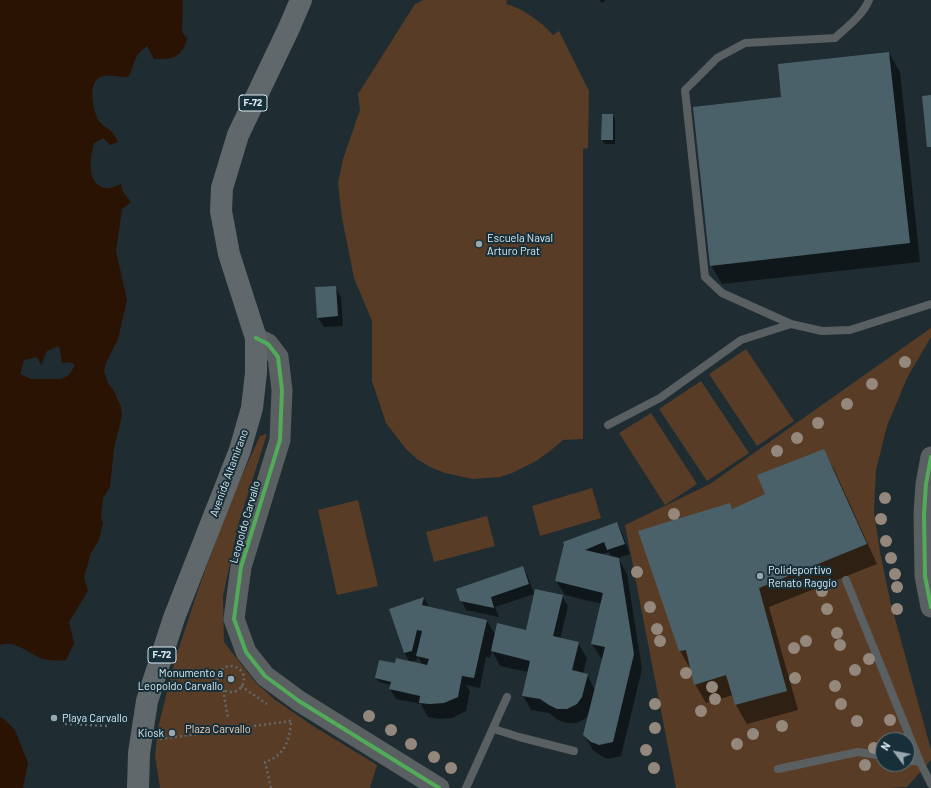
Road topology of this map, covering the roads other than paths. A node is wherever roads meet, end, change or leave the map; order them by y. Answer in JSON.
{"nodes":[{"id":1,"x":301,"y":0,"type":"edge"},
{"id":2,"x":869,"y":0,"type":"edge"},
{"id":3,"x":931,"y":304,"type":"edge"},
{"id":4,"x":791,"y":324,"type":"junction"},
{"id":5,"x":256,"y":338,"type":"junction"},
{"id":6,"x":608,"y":425,"type":"dead end"},
{"id":7,"x":931,"y":457,"type":"edge"},
{"id":8,"x":846,"y":580,"type":"dead end"},
{"id":9,"x":931,"y":607,"type":"edge"},
{"id":10,"x":507,"y":697,"type":"dead end"},
{"id":11,"x":494,"y":729,"type":"junction"},
{"id":12,"x":574,"y":751,"type":"dead end"},
{"id":13,"x":875,"y":755,"type":"edge"},
{"id":14,"x":915,"y":761,"type":"edge"},
{"id":15,"x":920,"y":762,"type":"junction"},
{"id":16,"x":778,"y":769,"type":"dead end"},
{"id":17,"x":931,"y":784,"type":"edge"},
{"id":18,"x":138,"y":788,"type":"edge"},
{"id":19,"x":440,"y":788,"type":"edge"},
{"id":20,"x":466,"y":788,"type":"edge"}],
"edges":[{"from":1,"to":5,"type":"main road","name":"Avenida Altamirano","number":"F-72"},
{"from":2,"to":4,"type":"lane"},
{"from":3,"to":4,"type":"lane"},
{"from":4,"to":6,"type":"lane"},
{"from":5,"to":18,"type":"main road","name":"Avenida Altamirano","number":"F-72"},
{"from":5,"to":19,"type":"street","name":"Leopoldo Carvallo"},
{"from":7,"to":9,"type":"street"},
{"from":8,"to":15,"type":"lane"},
{"from":10,"to":11,"type":"lane"},
{"from":11,"to":12,"type":"lane"},
{"from":11,"to":20,"type":"lane"},
{"from":13,"to":16,"type":"lane"},
{"from":14,"to":15,"type":"lane"},
{"from":15,"to":17,"type":"lane"}]}
